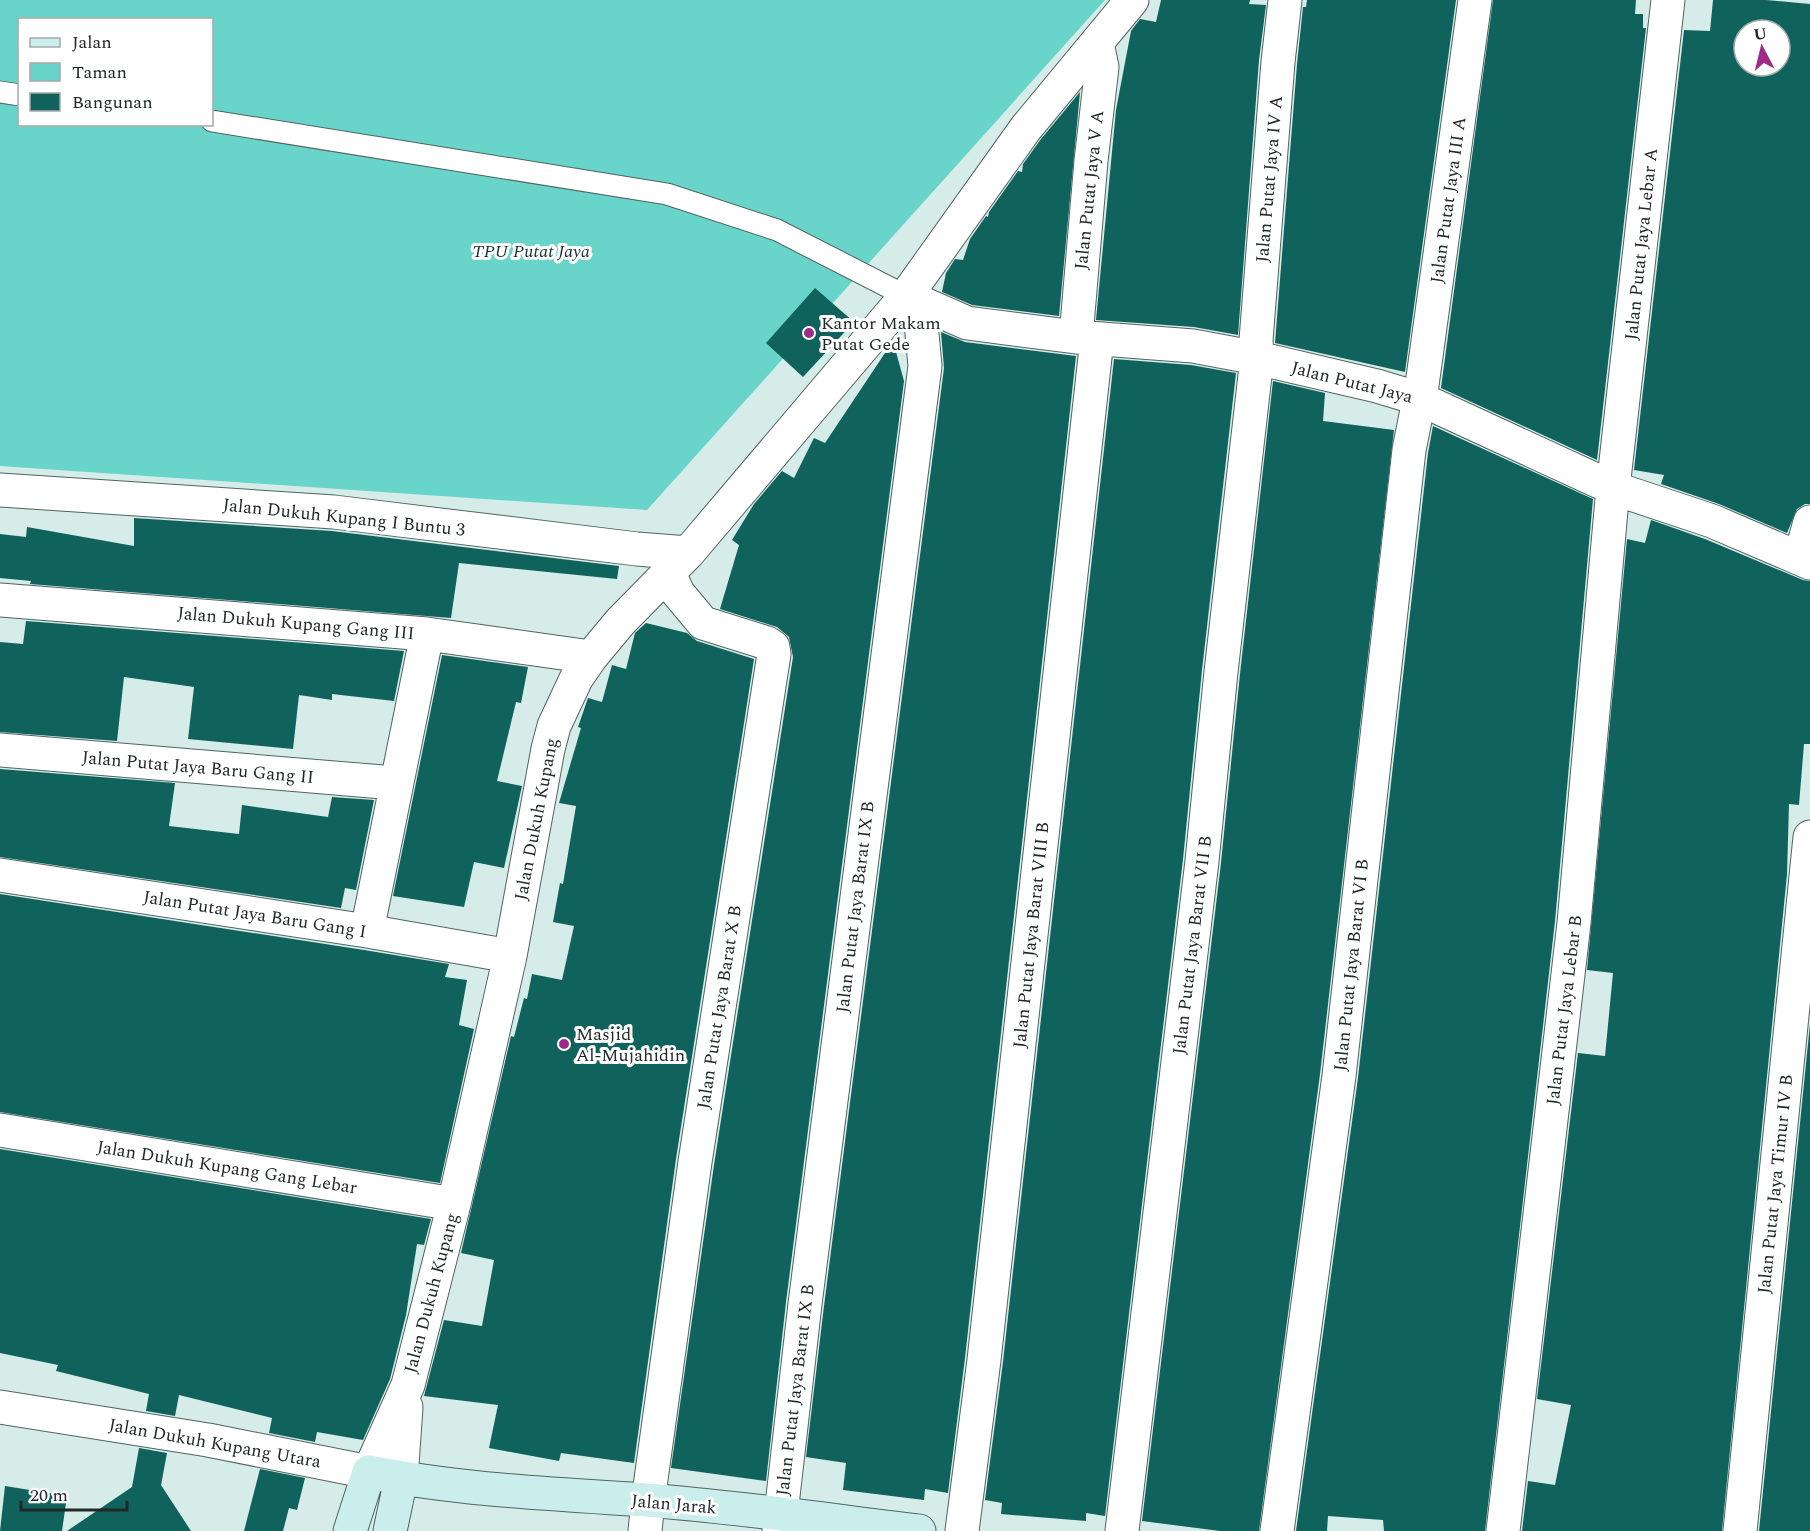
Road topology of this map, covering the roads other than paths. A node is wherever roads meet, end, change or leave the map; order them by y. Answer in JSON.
{"nodes":[{"id":1,"x":1132,"y":0,"type":"edge"},
{"id":2,"x":1285,"y":0,"type":"edge"},
{"id":3,"x":1475,"y":0,"type":"edge"},
{"id":4,"x":1668,"y":0,"type":"edge"},
{"id":5,"x":1096,"y":43,"type":"junction"},
{"id":6,"x":0,"y":92,"type":"edge"},
{"id":7,"x":18,"y":95,"type":"edge"},
{"id":8,"x":213,"y":121,"type":"edge"},
{"id":9,"x":912,"y":298,"type":"junction"},
{"id":10,"x":1087,"y":338,"type":"junction"},
{"id":11,"x":1257,"y":358,"type":"junction"},
{"id":12,"x":1420,"y":399,"type":"junction"},
{"id":13,"x":1613,"y":488,"type":"junction"},
{"id":14,"x":0,"y":490,"type":"edge"},
{"id":15,"x":1810,"y":522,"type":"edge"},
{"id":16,"x":1805,"y":560,"type":"edge"},
{"id":17,"x":678,"y":563,"type":"junction"},
{"id":18,"x":0,"y":600,"type":"edge"},
{"id":19,"x":427,"y":634,"type":"junction"},
{"id":20,"x":591,"y":657,"type":"junction"},
{"id":21,"x":0,"y":750,"type":"edge"},
{"id":22,"x":395,"y":783,"type":"junction"},
{"id":23,"x":1810,"y":837,"type":"edge"},
{"id":24,"x":0,"y":875,"type":"edge"},
{"id":25,"x":367,"y":931,"type":"junction"},
{"id":26,"x":510,"y":956,"type":"junction"},
{"id":27,"x":0,"y":1130,"type":"edge"},
{"id":28,"x":454,"y":1204,"type":"junction"},
{"id":29,"x":408,"y":1385,"type":"junction"},
{"id":30,"x":0,"y":1407,"type":"edge"},
{"id":31,"x":369,"y":1472,"type":"junction"},
{"id":32,"x":415,"y":1480,"type":"junction"},
{"id":33,"x":646,"y":1516,"type":"edge"},
{"id":34,"x":780,"y":1522,"type":"edge"},
{"id":35,"x":350,"y":1531,"type":"edge"},
{"id":36,"x":390,"y":1531,"type":"edge"},
{"id":37,"x":919,"y":1531,"type":"edge"},
{"id":38,"x":962,"y":1531,"type":"edge"},
{"id":39,"x":1122,"y":1531,"type":"edge"},
{"id":40,"x":1277,"y":1531,"type":"edge"},
{"id":41,"x":1503,"y":1531,"type":"edge"},
{"id":42,"x":1740,"y":1531,"type":"edge"}],
"edges":[{"from":1,"to":5,"type":"street","name":"Jalan Dukuh Kupang"},
{"from":2,"to":11,"type":"street","name":"Jalan Putat Jaya IV A"},
{"from":3,"to":12,"type":"street","name":"Jalan Putat Jaya III A"},
{"from":4,"to":13,"type":"street","name":"Jalan Putat Jaya Lebar A"},
{"from":5,"to":9,"type":"street","name":"Jalan Dukuh Kupang"},
{"from":5,"to":10,"type":"street","name":"Jalan Putat Jaya V A"},
{"from":6,"to":7,"type":"lane"},
{"from":8,"to":9,"type":"lane"},
{"from":9,"to":10,"type":"street","name":"Jalan Putat Jaya"},
{"from":9,"to":17,"type":"street","name":"Jalan Dukuh Kupang"},
{"from":9,"to":34,"type":"street","name":"Jalan Putat Jaya Barat IX B"},
{"from":10,"to":11,"type":"street","name":"Jalan Putat Jaya"},
{"from":10,"to":38,"type":"street","name":"Jalan Putat Jaya Barat VIII B"},
{"from":11,"to":12,"type":"street","name":"Jalan Putat Jaya"},
{"from":11,"to":39,"type":"street","name":"Jalan Putat Jaya Barat VII B"},
{"from":12,"to":13,"type":"street","name":"Jalan Putat Jaya"},
{"from":12,"to":40,"type":"street","name":"Jalan Putat Jaya Barat VI B"},
{"from":13,"to":16,"type":"street","name":"Jalan Putat Jaya"},
{"from":13,"to":41,"type":"street","name":"Jalan Putat Jaya Lebar B"},
{"from":14,"to":17,"type":"street","name":"Jalan Dukuh Kupang I Buntu 3"},
{"from":15,"to":16,"type":"street"},
{"from":17,"to":20,"type":"street","name":"Jalan Dukuh Kupang"},
{"from":17,"to":33,"type":"street","name":"Jalan Putat Jaya Barat X B"},
{"from":18,"to":19,"type":"street","name":"Jalan Dukuh Kupang Gang III"},
{"from":19,"to":20,"type":"street","name":"Jalan Dukuh Kupang Gang III"},
{"from":19,"to":22,"type":"street"},
{"from":20,"to":26,"type":"street","name":"Jalan Dukuh Kupang"},
{"from":21,"to":22,"type":"street","name":"Jalan Putat Jaya Baru Gang II"},
{"from":22,"to":25,"type":"street"},
{"from":23,"to":42,"type":"street","name":"Jalan Putat Jaya Timur IV B"},
{"from":24,"to":25,"type":"street","name":"Jalan Putat Jaya Baru Gang I"},
{"from":25,"to":26,"type":"street","name":"Jalan Putat Jaya Baru Gang I"},
{"from":26,"to":28,"type":"street","name":"Jalan Dukuh Kupang"},
{"from":27,"to":28,"type":"street","name":"Jalan Dukuh Kupang Gang Lebar"},
{"from":28,"to":29,"type":"street","name":"Jalan Dukuh Kupang"},
{"from":29,"to":31,"type":"street","name":"Jalan Dukuh Kupang"},
{"from":29,"to":32,"type":"street","name":"Jalan Dukuh Kupang"},
{"from":30,"to":31,"type":"street","name":"Jalan Dukuh Kupang Utara"},
{"from":31,"to":32,"type":"street","name":"Jalan Dukuh Kupang Utara"},
{"from":31,"to":35,"type":"street"},
{"from":32,"to":33,"type":"street","name":"Jalan Jarak"},
{"from":32,"to":36,"type":"street"},
{"from":33,"to":34,"type":"street","name":"Jalan Jarak"},
{"from":34,"to":37,"type":"street","name":"Jalan Jarak"}]}
